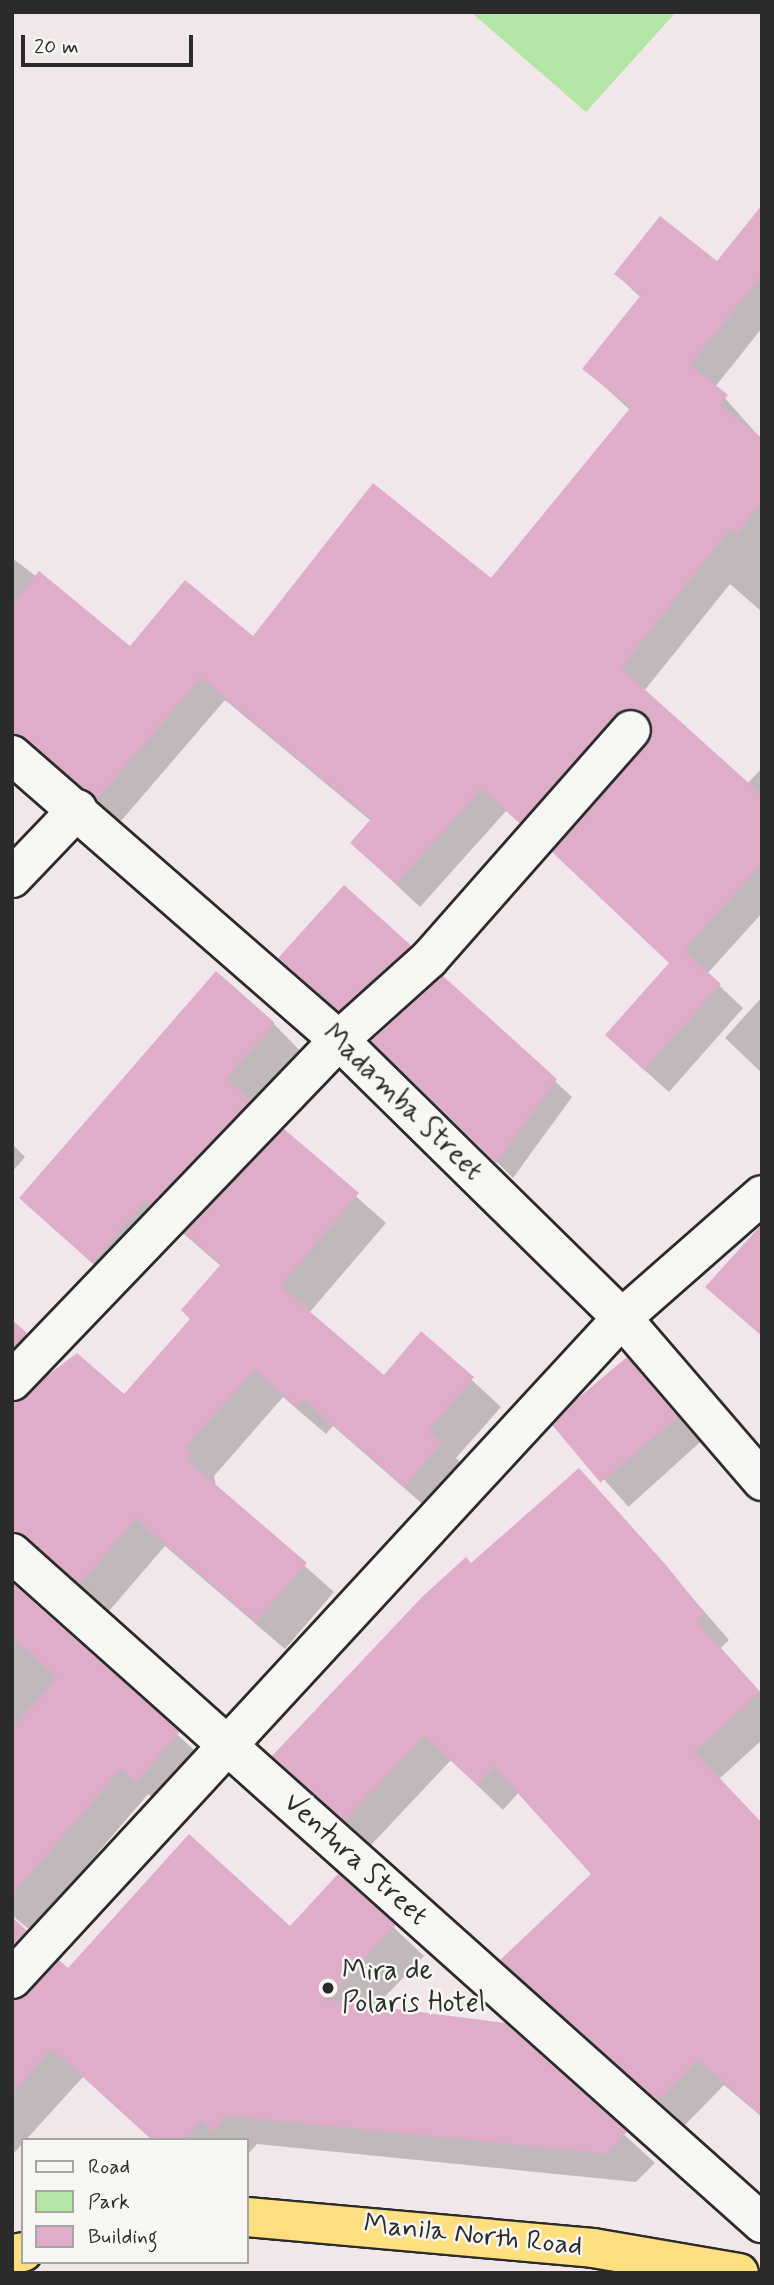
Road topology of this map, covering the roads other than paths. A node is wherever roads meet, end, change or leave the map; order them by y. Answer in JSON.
{"nodes":[{"id":1,"x":631,"y":730,"type":"dead end"},
{"id":2,"x":12,"y":755,"type":"edge"},
{"id":3,"x":78,"y":809,"type":"junction"},
{"id":4,"x":12,"y":878,"type":"edge"},
{"id":5,"x":339,"y":1040,"type":"junction"},
{"id":6,"x":762,"y":1195,"type":"edge"},
{"id":7,"x":622,"y":1318,"type":"junction"},
{"id":8,"x":12,"y":1381,"type":"edge"},
{"id":9,"x":762,"y":1481,"type":"edge"},
{"id":10,"x":12,"y":1553,"type":"edge"},
{"id":11,"x":226,"y":1745,"type":"junction"},
{"id":12,"x":12,"y":1979,"type":"edge"},
{"id":13,"x":248,"y":2217,"type":"edge"},
{"id":14,"x":762,"y":2223,"type":"edge"},
{"id":15,"x":739,"y":2273,"type":"edge"}],
"edges":[{"from":1,"to":5,"type":"street"},
{"from":2,"to":3,"type":"street","name":"Madamba Street"},
{"from":3,"to":4,"type":"street"},
{"from":3,"to":5,"type":"street","name":"Madamba Street"},
{"from":5,"to":7,"type":"street","name":"Madamba Street"},
{"from":5,"to":8,"type":"street"},
{"from":6,"to":7,"type":"street"},
{"from":7,"to":9,"type":"street","name":"Madamba Street"},
{"from":7,"to":11,"type":"street"},
{"from":10,"to":11,"type":"street","name":"Ventura Street"},
{"from":11,"to":12,"type":"street"},
{"from":11,"to":14,"type":"street","name":"Ventura Street"},
{"from":13,"to":15,"type":"highway","name":"Manila North Road"}]}
